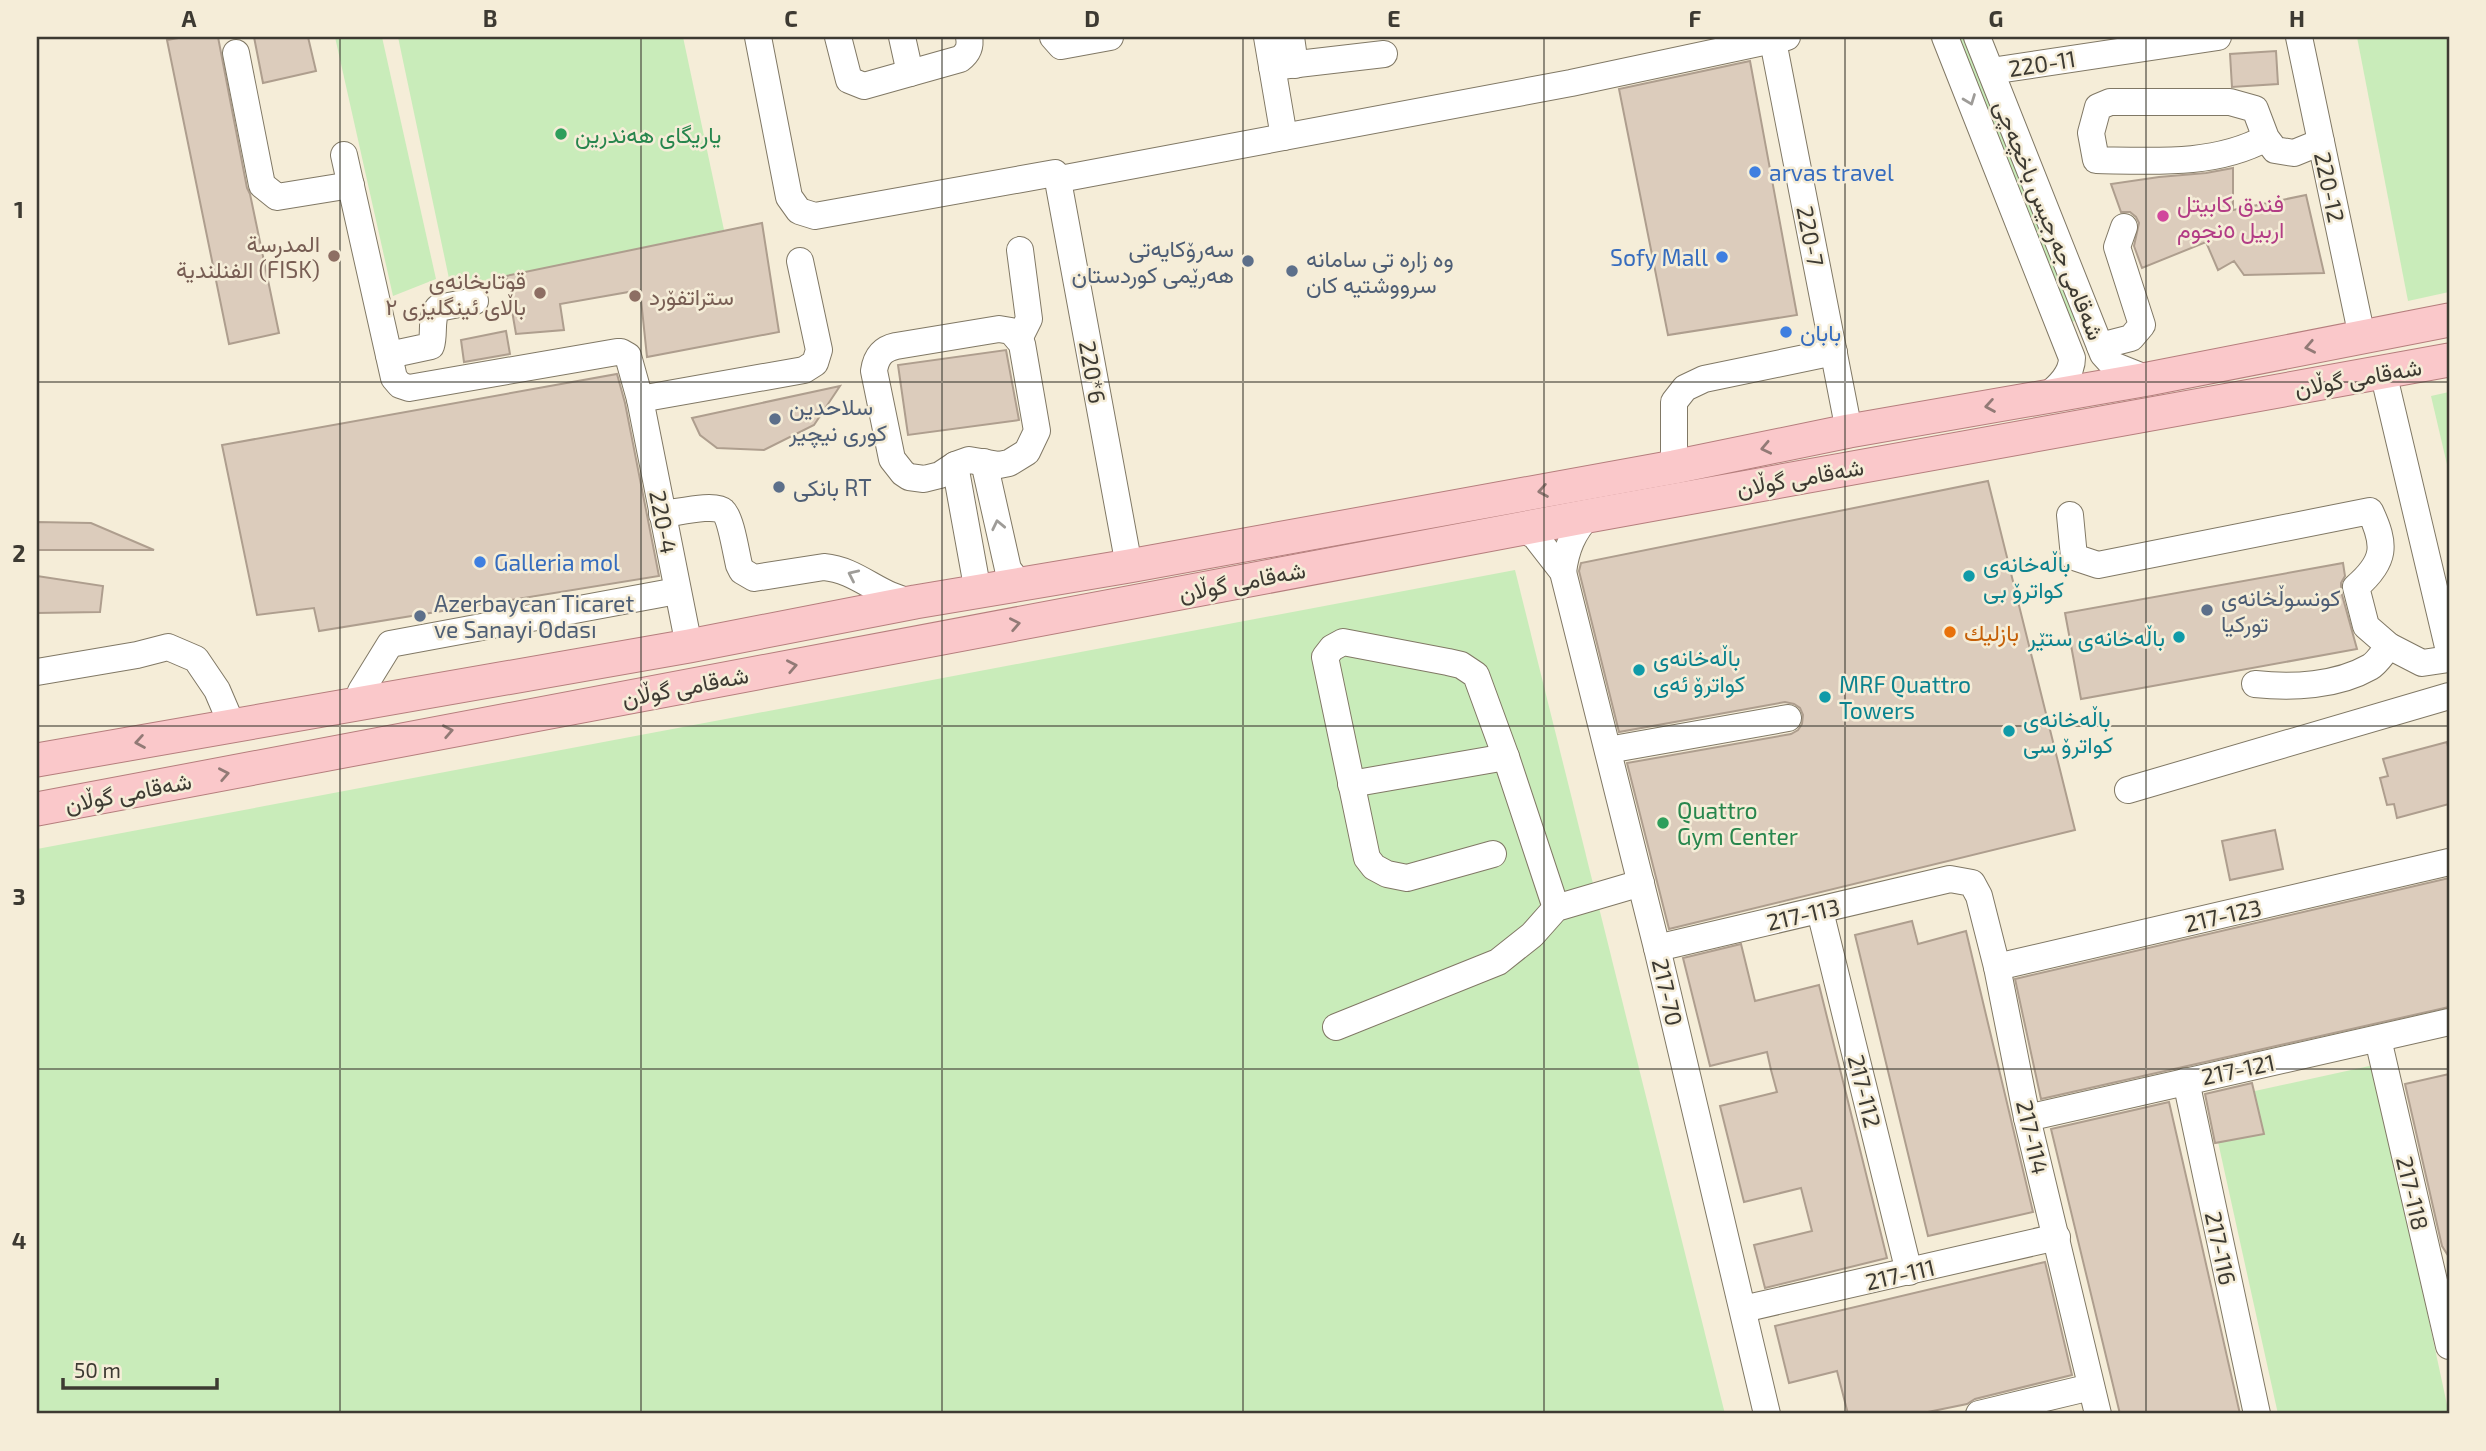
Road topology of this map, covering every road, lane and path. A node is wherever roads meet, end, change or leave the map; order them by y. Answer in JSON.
{"nodes":[{"id":1,"x":742,"y":37,"type":"edge"},
{"id":2,"x":758,"y":37,"type":"edge"},
{"id":3,"x":838,"y":37,"type":"edge"},
{"id":4,"x":902,"y":37,"type":"edge"},
{"id":5,"x":969,"y":37,"type":"edge"},
{"id":6,"x":1054,"y":37,"type":"edge"},
{"id":7,"x":1110,"y":37,"type":"edge"},
{"id":8,"x":1267,"y":37,"type":"edge"},
{"id":9,"x":1291,"y":37,"type":"edge"},
{"id":10,"x":1945,"y":37,"type":"edge"},
{"id":11,"x":1977,"y":37,"type":"edge"},
{"id":12,"x":2218,"y":37,"type":"edge"},
{"id":13,"x":2299,"y":37,"type":"edge"},
{"id":14,"x":1780,"y":39,"type":"edge"},
{"id":15,"x":1697,"y":46,"type":"edge"},
{"id":16,"x":236,"y":53,"type":"dead end"},
{"id":17,"x":1384,"y":54,"type":"dead end"},
{"id":18,"x":1284,"y":66,"type":"junction"},
{"id":19,"x":1991,"y":71,"type":"junction"},
{"id":20,"x":910,"y":73,"type":"junction"},
{"id":21,"x":1284,"y":137,"type":"junction"},
{"id":22,"x":2266,"y":138,"type":"junction"},
{"id":23,"x":2321,"y":142,"type":"junction"},
{"id":24,"x":344,"y":155,"type":"dead end"},
{"id":25,"x":1058,"y":179,"type":"junction"},
{"id":26,"x":351,"y":185,"type":"junction"},
{"id":27,"x":2124,"y":228,"type":"dead end"},
{"id":28,"x":1020,"y":250,"type":"dead end"},
{"id":29,"x":800,"y":261,"type":"dead end"},
{"id":30,"x":475,"y":301,"type":"dead end"},
{"id":31,"x":2087,"y":312,"type":"junction"},
{"id":32,"x":2449,"y":320,"type":"edge"},
{"id":33,"x":2057,"y":321,"type":"junction"},
{"id":34,"x":2361,"y":337,"type":"junction"},
{"id":35,"x":1020,"y":339,"type":"junction"},
{"id":36,"x":2100,"y":345,"type":"junction"},
{"id":37,"x":1834,"y":352,"type":"junction"},
{"id":38,"x":389,"y":355,"type":"junction"},
{"id":39,"x":2449,"y":360,"type":"edge"},
{"id":40,"x":2383,"y":372,"type":"junction"},
{"id":41,"x":2148,"y":379,"type":"junction"},
{"id":42,"x":2047,"y":396,"type":"junction"},
{"id":43,"x":640,"y":399,"type":"junction"},
{"id":44,"x":1849,"y":431,"type":"junction"},
{"id":45,"x":984,"y":462,"type":"junction"},
{"id":46,"x":955,"y":465,"type":"junction"},
{"id":47,"x":1674,"y":467,"type":"junction"},
{"id":48,"x":662,"y":514,"type":"junction"},
{"id":49,"x":2070,"y":515,"type":"dead end"},
{"id":50,"x":1588,"y":516,"type":"junction"},
{"id":51,"x":1521,"y":528,"type":"junction"},
{"id":52,"x":1129,"y":566,"type":"junction"},
{"id":53,"x":1563,"y":572,"type":"junction"},
{"id":54,"x":1020,"y":585,"type":"junction"},
{"id":55,"x":677,"y":591,"type":"junction"},
{"id":56,"x":978,"y":592,"type":"junction"},
{"id":57,"x":915,"y":602,"type":"junction"},
{"id":58,"x":688,"y":646,"type":"junction"},
{"id":59,"x":2389,"y":646,"type":"junction"},
{"id":60,"x":2449,"y":650,"type":"edge"},
{"id":61,"x":624,"y":657,"type":"junction"},
{"id":62,"x":2449,"y":659,"type":"edge"},
{"id":63,"x":37,"y":672,"type":"edge"},
{"id":64,"x":2255,"y":684,"type":"dead end"},
{"id":65,"x":361,"y":691,"type":"dead end"},
{"id":66,"x":634,"y":696,"type":"junction"},
{"id":67,"x":2449,"y":696,"type":"edge"},
{"id":68,"x":1788,"y":718,"type":"dead end"},
{"id":69,"x":232,"y":726,"type":"junction"},
{"id":70,"x":1608,"y":750,"type":"junction"},
{"id":71,"x":1506,"y":757,"type":"junction"},
{"id":72,"x":37,"y":760,"type":"edge"},
{"id":73,"x":1351,"y":784,"type":"junction"},
{"id":74,"x":2128,"y":790,"type":"dead end"},
{"id":75,"x":37,"y":809,"type":"edge"},
{"id":76,"x":1493,"y":854,"type":"dead end"},
{"id":77,"x":2449,"y":862,"type":"edge"},
{"id":78,"x":1950,"y":879,"type":"joint"},
{"id":79,"x":1641,"y":883,"type":"junction"},
{"id":80,"x":1556,"y":908,"type":"junction"},
{"id":81,"x":1821,"y":911,"type":"junction"},
{"id":82,"x":1657,"y":948,"type":"junction"},
{"id":83,"x":1997,"y":967,"type":"junction"},
{"id":84,"x":2449,"y":1022,"type":"edge"},
{"id":85,"x":1336,"y":1027,"type":"dead end"},
{"id":86,"x":2378,"y":1039,"type":"junction"},
{"id":87,"x":2186,"y":1081,"type":"junction"},
{"id":88,"x":2027,"y":1118,"type":"junction"},
{"id":89,"x":2057,"y":1237,"type":"junction"},
{"id":90,"x":1909,"y":1272,"type":"junction"},
{"id":91,"x":1744,"y":1309,"type":"junction"},
{"id":92,"x":2449,"y":1346,"type":"edge"},
{"id":93,"x":2091,"y":1387,"type":"junction"},
{"id":94,"x":1767,"y":1414,"type":"edge"},
{"id":95,"x":1979,"y":1414,"type":"edge"},
{"id":96,"x":2098,"y":1414,"type":"edge"},
{"id":97,"x":2257,"y":1414,"type":"edge"}],
"edges":[{"from":1,"to":25,"type":"street"},
{"from":2,"to":25,"type":"street"},
{"from":3,"to":20,"type":"street"},
{"from":4,"to":20,"type":"street"},
{"from":5,"to":20,"type":"street"},
{"from":6,"to":7,"type":"street"},
{"from":8,"to":18,"type":"street"},
{"from":9,"to":18,"type":"street"},
{"from":10,"to":33,"type":"street","name":"شەقامی جەرجیس باخچەچی","one_way":true},
{"from":11,"to":19,"type":"street","name":"شەقامی جەرجیس باخچەچی"},
{"from":12,"to":19,"type":"street","name":"220-11"},
{"from":13,"to":23,"type":"street","name":"220-12"},
{"from":14,"to":15,"type":"street"},
{"from":14,"to":37,"type":"street","name":"220-7"},
{"from":15,"to":21,"type":"street"},
{"from":16,"to":26,"type":"street"},
{"from":17,"to":18,"type":"street"},
{"from":18,"to":21,"type":"street"},
{"from":19,"to":31,"type":"street","name":"شەقامی جەرجیس باخچەچی"},
{"from":21,"to":25,"type":"street"},
{"from":22,"to":22,"type":"street"},
{"from":22,"to":23,"type":"street"},
{"from":23,"to":34,"type":"street","name":"220-12"},
{"from":24,"to":26,"type":"street"},
{"from":25,"to":52,"type":"street","name":"220*6"},
{"from":26,"to":38,"type":"street"},
{"from":27,"to":36,"type":"street"},
{"from":28,"to":35,"type":"street"},
{"from":29,"to":43,"type":"street"},
{"from":30,"to":38,"type":"street"},
{"from":31,"to":33,"type":"street"},
{"from":31,"to":36,"type":"street","name":"شەقامی جەرجیس باخچەچی"},
{"from":32,"to":34,"type":"main road","name":"شەقامی گوڵان"},
{"from":33,"to":42,"type":"street","name":"شەقامی جەرجیس باخچەچی"},
{"from":34,"to":41,"type":"main road","name":"شەقامی گوڵان","one_way":true},
{"from":35,"to":45,"type":"street"},
{"from":35,"to":46,"type":"street"},
{"from":36,"to":41,"type":"street","name":"شەقامی جەرجیس باخچەچی"},
{"from":37,"to":44,"type":"street","name":"220-7"},
{"from":37,"to":47,"type":"street"},
{"from":38,"to":43,"type":"street","name":"220-4"},
{"from":39,"to":40,"type":"main road","name":"شەقامی گوڵان"},
{"from":40,"to":50,"type":"main road","name":"شەقامی گوڵان"},
{"from":40,"to":60,"type":"street"},
{"from":41,"to":42,"type":"main road","name":"شەقامی گوڵان"},
{"from":42,"to":44,"type":"main road","name":"شەقامی گوڵان","one_way":true},
{"from":43,"to":48,"type":"street","name":"220-4"},
{"from":44,"to":47,"type":"main road","name":"شەقامی گوڵان","one_way":true},
{"from":45,"to":46,"type":"street"},
{"from":54,"to":45,"type":"street","one_way":true},
{"from":46,"to":56,"type":"street"},
{"from":47,"to":52,"type":"main road","name":"شەقامی گوڵان","one_way":true},
{"from":48,"to":55,"type":"street","name":"220-4"},
{"from":57,"to":48,"type":"street","one_way":true},
{"from":49,"to":59,"type":"street"},
{"from":50,"to":51,"type":"main road","name":"شەقامی گوڵان"},
{"from":50,"to":53,"type":"street","name":"217-70"},
{"from":51,"to":53,"type":"street","name":"217-70"},
{"from":66,"to":51,"type":"main road","name":"شەقامی گوڵان","one_way":true},
{"from":52,"to":54,"type":"main road","name":"شەقامی گوڵان"},
{"from":53,"to":70,"type":"street","name":"217-70"},
{"from":54,"to":56,"type":"main road","name":"شەقامی گوڵان"},
{"from":55,"to":58,"type":"street","name":"220-4"},
{"from":55,"to":65,"type":"street"},
{"from":56,"to":57,"type":"main road","name":"شەقامی گوڵان"},
{"from":57,"to":58,"type":"main road","name":"شەقامی گوڵان"},
{"from":58,"to":61,"type":"main road","name":"شەقامی گوڵان"},
{"from":59,"to":62,"type":"street"},
{"from":59,"to":64,"type":"street"},
{"from":61,"to":66,"type":"main road"},
{"from":61,"to":69,"type":"main road","name":"شەقامی گوڵان"},
{"from":63,"to":69,"type":"street"},
{"from":75,"to":66,"type":"main road","name":"شەقامی گوڵان","one_way":true},
{"from":67,"to":74,"type":"street"},
{"from":68,"to":70,"type":"street"},
{"from":69,"to":72,"type":"main road","name":"شەقامی گوڵان","one_way":true},
{"from":70,"to":79,"type":"street","name":"217-70"},
{"from":71,"to":73,"type":"street"},
{"from":71,"to":73,"type":"street"},
{"from":71,"to":80,"type":"street"},
{"from":73,"to":76,"type":"street"},
{"from":77,"to":83,"type":"street","name":"217-123"},
{"from":78,"to":81,"type":"street","name":"217-113"},
{"from":78,"to":83,"type":"street","name":"217-114"},
{"from":79,"to":80,"type":"street"},
{"from":79,"to":82,"type":"street","name":"217-70"},
{"from":80,"to":85,"type":"street"},
{"from":81,"to":82,"type":"street","name":"217-113"},
{"from":81,"to":90,"type":"street","name":"217-112"},
{"from":82,"to":91,"type":"street","name":"217-70"},
{"from":83,"to":88,"type":"street","name":"217-114"},
{"from":84,"to":86,"type":"street","name":"217-121"},
{"from":86,"to":87,"type":"street","name":"217-121"},
{"from":86,"to":92,"type":"street","name":"217-118"},
{"from":87,"to":88,"type":"street","name":"217-121"},
{"from":87,"to":97,"type":"street","name":"217-116"},
{"from":88,"to":89,"type":"street","name":"217-114"},
{"from":89,"to":90,"type":"street","name":"217-111"},
{"from":89,"to":93,"type":"street","name":"217-114"},
{"from":90,"to":91,"type":"street","name":"217-111"},
{"from":91,"to":94,"type":"street","name":"217-70"},
{"from":93,"to":95,"type":"street"},
{"from":93,"to":96,"type":"street","name":"217-114"}]}
